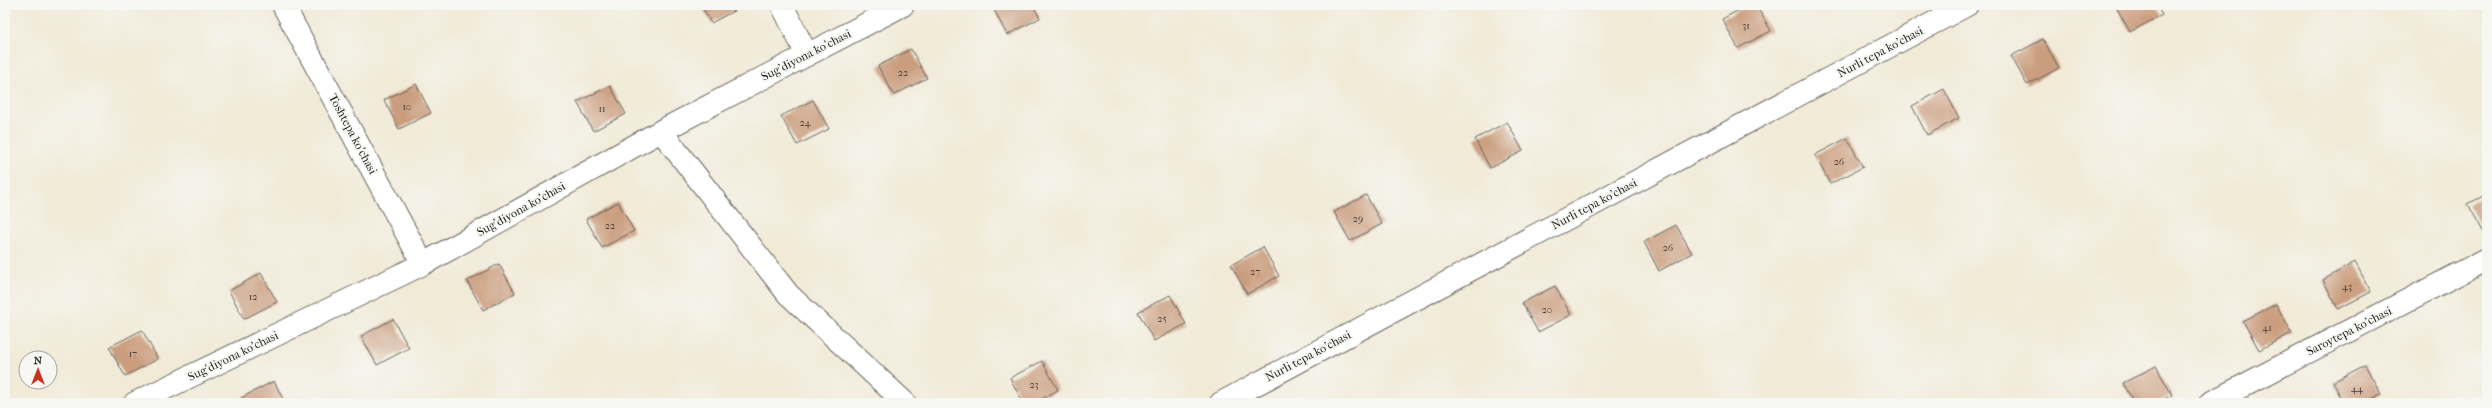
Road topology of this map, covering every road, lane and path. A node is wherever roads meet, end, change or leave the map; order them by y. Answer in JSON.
{"nodes":[{"id":1,"x":283,"y":5,"type":"edge"},
{"id":2,"x":782,"y":5,"type":"edge"},
{"id":3,"x":903,"y":5,"type":"edge"},
{"id":4,"x":1967,"y":5,"type":"edge"},
{"id":5,"x":807,"y":55,"type":"junction"},
{"id":6,"x":661,"y":130,"type":"junction"},
{"id":7,"x":2487,"y":259,"type":"edge"},
{"id":8,"x":423,"y":264,"type":"junction"},
{"id":9,"x":135,"y":403,"type":"edge"},
{"id":10,"x":905,"y":403,"type":"edge"},
{"id":11,"x":1221,"y":403,"type":"edge"},
{"id":12,"x":2210,"y":403,"type":"edge"}],
"edges":[{"from":1,"to":8,"type":"street","name":"Toshtepa ko'chasi"},
{"from":2,"to":5,"type":"street"},
{"from":3,"to":5,"type":"street","name":"Sug'diyona ko'chasi"},
{"from":4,"to":11,"type":"street","name":"Nurli tepa ko'chasi"},
{"from":5,"to":6,"type":"street","name":"Sug'diyona ko'chasi"},
{"from":6,"to":8,"type":"street","name":"Sug'diyona ko'chasi"},
{"from":6,"to":10,"type":"street"},
{"from":7,"to":12,"type":"street","name":"Saroytepa ko'chasi"},
{"from":8,"to":9,"type":"street","name":"Sug'diyona ko'chasi"}]}
